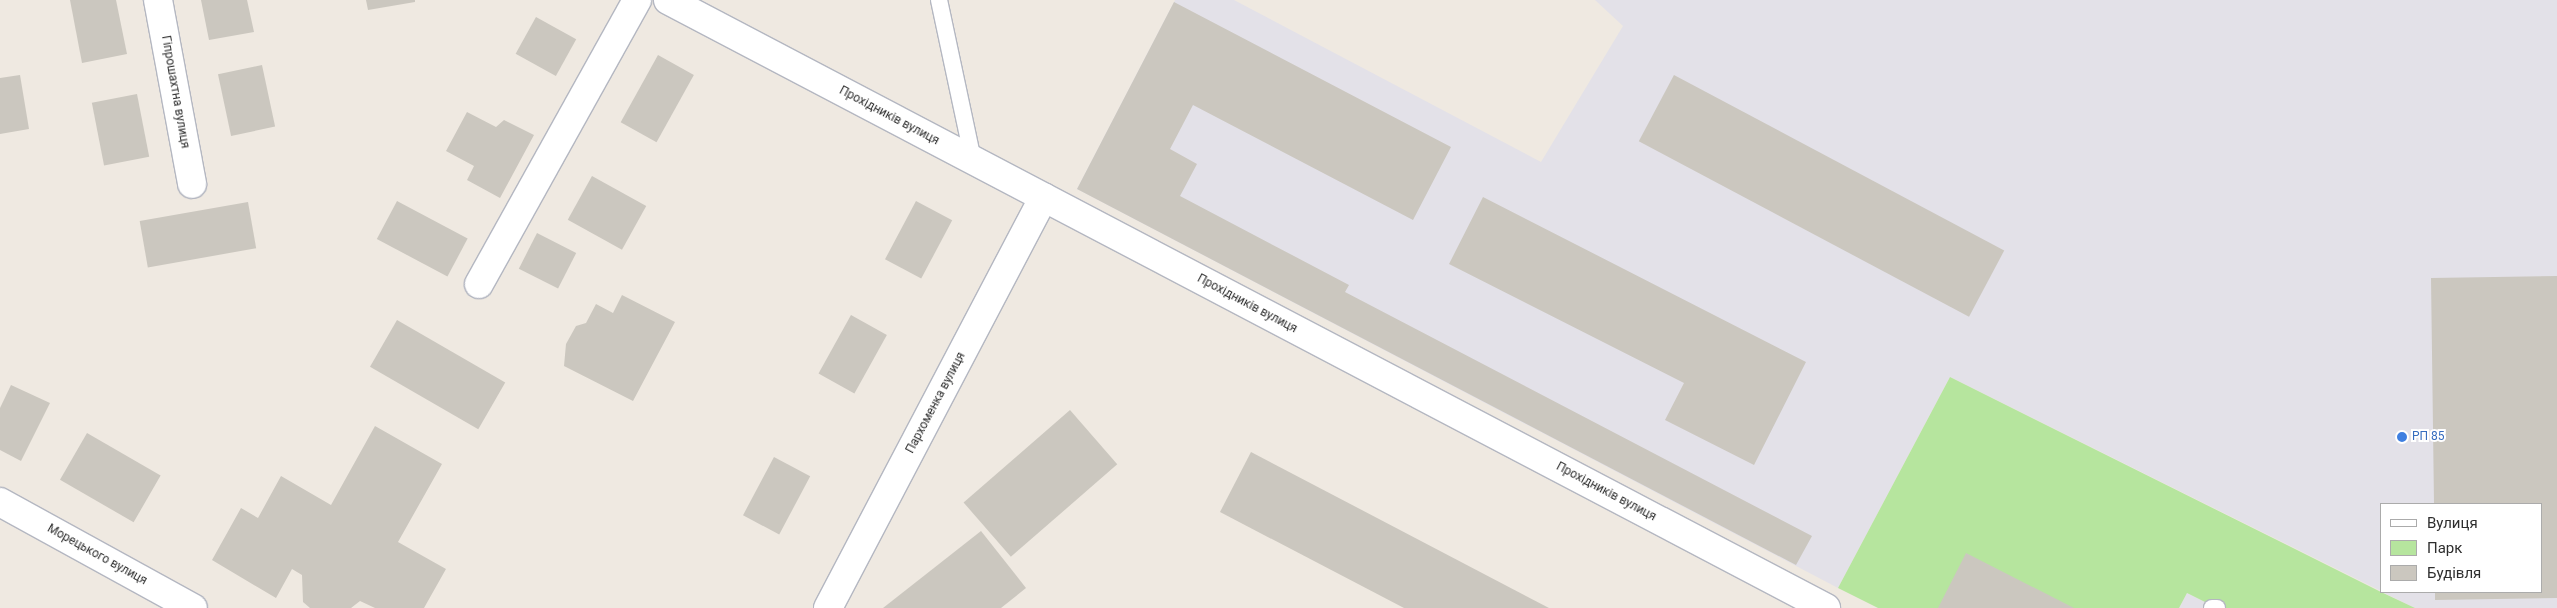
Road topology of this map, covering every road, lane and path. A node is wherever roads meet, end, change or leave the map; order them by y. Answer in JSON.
{"nodes":[{"id":1,"x":158,"y":0,"type":"edge"},
{"id":2,"x":637,"y":0,"type":"edge"},
{"id":3,"x":668,"y":0,"type":"edge"},
{"id":4,"x":939,"y":0,"type":"edge"},
{"id":5,"x":973,"y":160,"type":"junction"},
{"id":6,"x":192,"y":184,"type":"dead end"},
{"id":7,"x":1044,"y":197,"type":"junction"},
{"id":8,"x":479,"y":284,"type":"dead end"},
{"id":9,"x":0,"y":502,"type":"edge"},
{"id":10,"x":193,"y":608,"type":"edge"},
{"id":11,"x":828,"y":608,"type":"edge"},
{"id":12,"x":1826,"y":608,"type":"edge"},
{"id":13,"x":2212,"y":608,"type":"edge"},
{"id":14,"x":2217,"y":608,"type":"edge"}],
"edges":[{"from":1,"to":6,"type":"street","name":"Гіпрошахтна вулиця"},
{"from":2,"to":8,"type":"street"},
{"from":3,"to":5,"type":"street","name":"Прохідників вулиця"},
{"from":4,"to":5,"type":"lane"},
{"from":5,"to":7,"type":"street","name":"Прохідників вулиця"},
{"from":7,"to":11,"type":"street","name":"Пархоменка вулиця"},
{"from":7,"to":12,"type":"street","name":"Прохідників вулиця"},
{"from":9,"to":10,"type":"street","name":"Морецького вулиця"},
{"from":13,"to":14,"type":"lane"}]}
